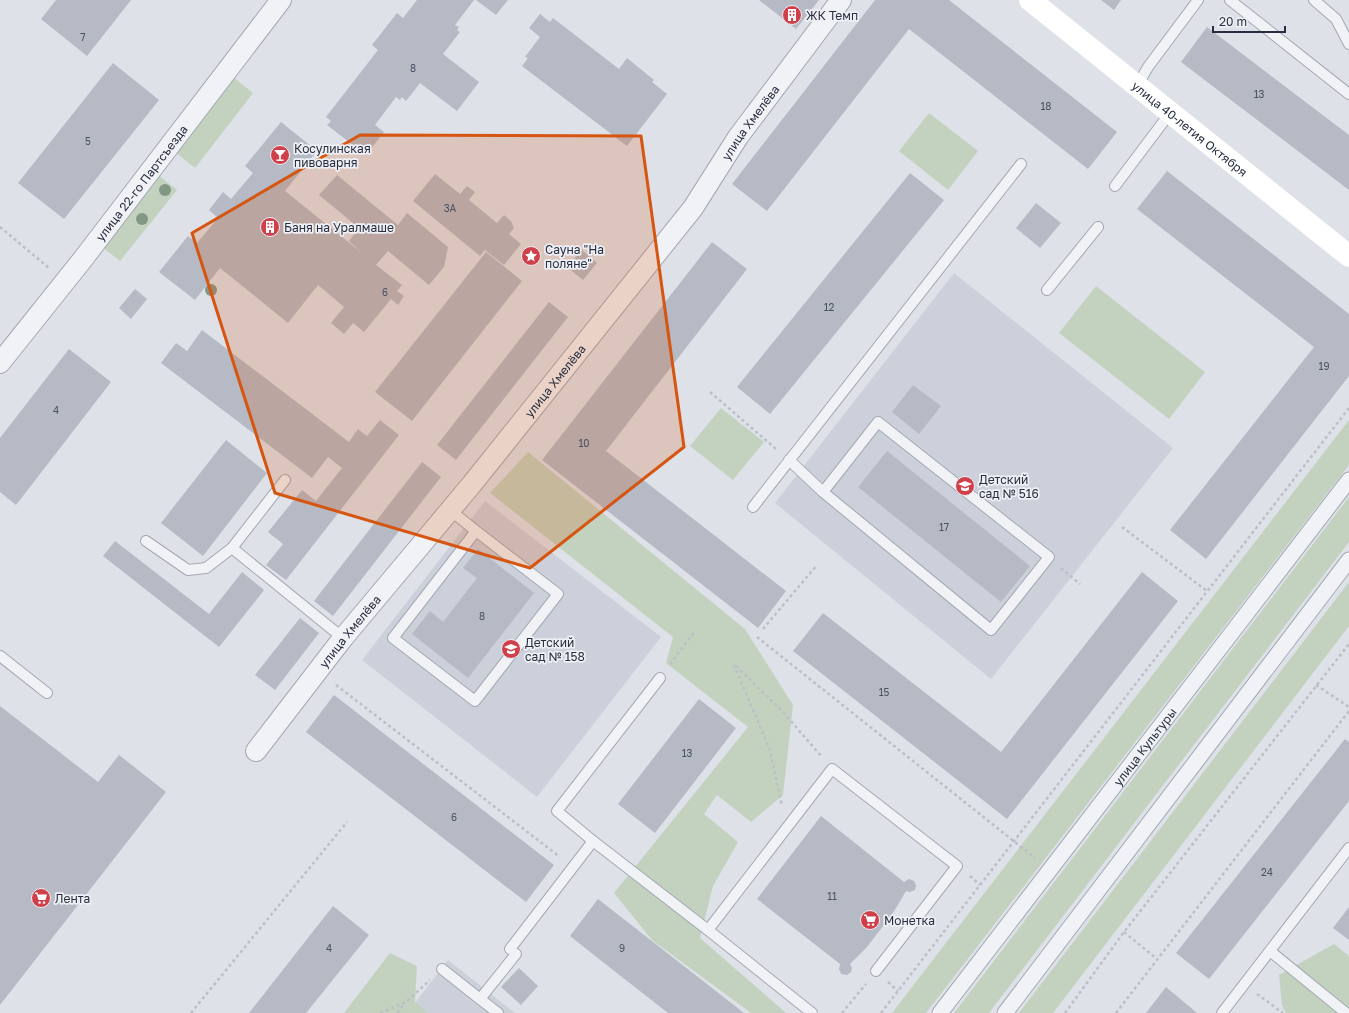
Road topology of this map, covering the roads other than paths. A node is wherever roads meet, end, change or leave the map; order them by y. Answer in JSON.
{"nodes":[{"id":1,"x":281,"y":0,"type":"edge"},
{"id":2,"x":841,"y":0,"type":"edge"},
{"id":3,"x":1030,"y":0,"type":"edge"},
{"id":4,"x":1198,"y":0,"type":"edge"},
{"id":5,"x":1230,"y":0,"type":"edge"},
{"id":6,"x":1314,"y":0,"type":"edge"},
{"id":7,"x":1349,"y":44,"type":"edge"},
{"id":8,"x":1136,"y":86,"type":"junction"},
{"id":9,"x":1349,"y":94,"type":"edge"},
{"id":10,"x":1170,"y":113,"type":"junction"},
{"id":11,"x":1021,"y":164,"type":"dead end"},
{"id":12,"x":1115,"y":186,"type":"dead end"},
{"id":13,"x":1098,"y":227,"type":"dead end"},
{"id":14,"x":1349,"y":256,"type":"edge"},
{"id":15,"x":1047,"y":290,"type":"dead end"},
{"id":16,"x":0,"y":363,"type":"edge"},
{"id":17,"x":789,"y":460,"type":"junction"},
{"id":18,"x":285,"y":480,"type":"dead end"},
{"id":19,"x":1349,"y":480,"type":"edge"},
{"id":20,"x":823,"y":492,"type":"junction"},
{"id":21,"x":753,"y":507,"type":"dead end"},
{"id":22,"x":450,"y":510,"type":"junction"},
{"id":23,"x":476,"y":531,"type":"junction"},
{"id":24,"x":146,"y":541,"type":"dead end"},
{"id":25,"x":232,"y":548,"type":"junction"},
{"id":26,"x":1349,"y":560,"type":"edge"},
{"id":27,"x":344,"y":638,"type":"junction"},
{"id":28,"x":0,"y":656,"type":"edge"},
{"id":29,"x":660,"y":678,"type":"road end"},
{"id":30,"x":47,"y":693,"type":"dead end"},
{"id":31,"x":256,"y":751,"type":"dead end"},
{"id":32,"x":593,"y":841,"type":"junction"},
{"id":33,"x":1349,"y":848,"type":"edge"},
{"id":34,"x":708,"y":930,"type":"junction"},
{"id":35,"x":1270,"y":951,"type":"junction"},
{"id":36,"x":442,"y":969,"type":"road end"},
{"id":37,"x":876,"y":971,"type":"dead end"},
{"id":38,"x":480,"y":999,"type":"junction"},
{"id":39,"x":498,"y":1013,"type":"edge"},
{"id":40,"x":812,"y":1013,"type":"edge"},
{"id":41,"x":940,"y":1013,"type":"edge"},
{"id":42,"x":1005,"y":1013,"type":"edge"},
{"id":43,"x":1222,"y":1013,"type":"edge"},
{"id":44,"x":1346,"y":1013,"type":"edge"}],
"edges":[{"from":1,"to":16,"type":"street","name":"улица 22-го Партсъезда"},
{"from":2,"to":22,"type":"street","name":"улица Хмелёва"},
{"from":3,"to":8,"type":"main road","name":"улица 40-летия Октября"},
{"from":4,"to":8,"type":"lane"},
{"from":5,"to":9,"type":"lane"},
{"from":6,"to":7,"type":"lane"},
{"from":8,"to":10,"type":"main road","name":"улица 40-летия Октября"},
{"from":10,"to":12,"type":"lane"},
{"from":10,"to":14,"type":"main road","name":"улица 40-летия Октября"},
{"from":11,"to":17,"type":"lane"},
{"from":13,"to":15,"type":"lane"},
{"from":17,"to":20,"type":"lane"},
{"from":17,"to":21,"type":"lane"},
{"from":18,"to":25,"type":"lane"},
{"from":19,"to":41,"type":"street","name":"улица Культуры"},
{"from":20,"to":20,"type":"lane"},
{"from":22,"to":23,"type":"lane"},
{"from":22,"to":27,"type":"street","name":"улица Хмелёва"},
{"from":23,"to":23,"type":"lane"},
{"from":24,"to":25,"type":"lane"},
{"from":25,"to":27,"type":"lane"},
{"from":26,"to":42,"type":"street"},
{"from":27,"to":31,"type":"street","name":"улица Хмелёва"},
{"from":28,"to":30,"type":"lane"},
{"from":29,"to":32,"type":"lane"},
{"from":32,"to":34,"type":"lane"},
{"from":32,"to":38,"type":"lane"},
{"from":33,"to":35,"type":"lane"},
{"from":34,"to":37,"type":"lane"},
{"from":34,"to":40,"type":"lane"},
{"from":35,"to":43,"type":"lane"},
{"from":35,"to":44,"type":"lane"},
{"from":36,"to":38,"type":"lane"},
{"from":38,"to":39,"type":"lane"}]}
